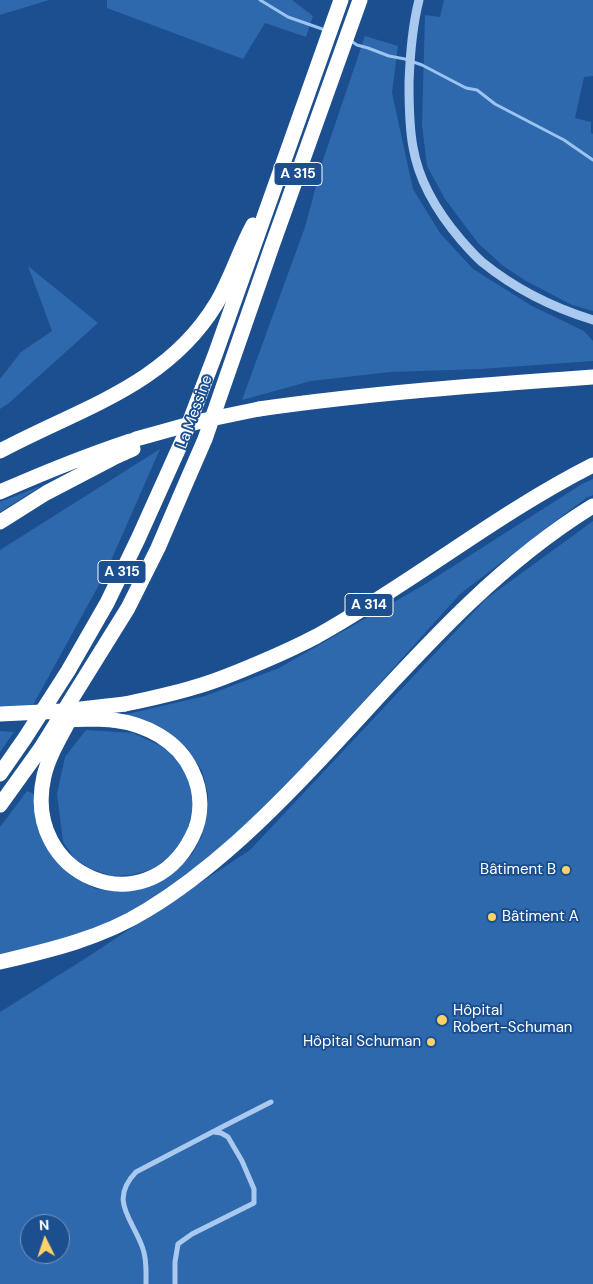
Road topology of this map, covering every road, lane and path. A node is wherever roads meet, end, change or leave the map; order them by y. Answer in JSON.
{"nodes":[{"id":1,"x":341,"y":0,"type":"edge"},
{"id":2,"x":360,"y":0,"type":"edge"},
{"id":3,"x":419,"y":0,"type":"edge"},
{"id":4,"x":282,"y":168,"type":"junction"},
{"id":5,"x":593,"y":320,"type":"edge"},
{"id":6,"x":593,"y":377,"type":"edge"},
{"id":7,"x":135,"y":444,"type":"junction"},
{"id":8,"x":0,"y":451,"type":"edge"},
{"id":9,"x":593,"y":465,"type":"edge"},
{"id":10,"x":0,"y":492,"type":"edge"},
{"id":11,"x":593,"y":506,"type":"edge"},
{"id":12,"x":0,"y":522,"type":"edge"},
{"id":13,"x":128,"y":608,"type":"junction"},
{"id":14,"x":0,"y":714,"type":"edge"},
{"id":15,"x":0,"y":721,"type":"edge"},
{"id":16,"x":0,"y":774,"type":"edge"},
{"id":17,"x":0,"y":805,"type":"edge"},
{"id":18,"x":0,"y":962,"type":"edge"},
{"id":19,"x":271,"y":1102,"type":"dead end"},
{"id":20,"x":213,"y":1131,"type":"junction"},
{"id":21,"x":146,"y":1284,"type":"edge"},
{"id":22,"x":174,"y":1284,"type":"edge"}],
"edges":[{"from":1,"to":4,"type":"highway","name":"La Messine","number":"A 315"},
{"from":2,"to":13,"type":"highway","name":"La Messine","number":"A 315"},
{"from":3,"to":5,"type":"street"},
{"from":4,"to":8,"type":"highway"},
{"from":4,"to":16,"type":"highway","name":"La Messine","number":"A 315"},
{"from":6,"to":7,"type":"highway","bridge":true},
{"from":7,"to":10,"type":"highway"},
{"from":7,"to":12,"type":"highway"},
{"from":9,"to":14,"type":"highway","number":"A 314","bridge":true},
{"from":11,"to":18,"type":"highway"},
{"from":13,"to":15,"type":"highway","bridge":true},
{"from":13,"to":17,"type":"highway","name":"La Messine","number":"A 315"},
{"from":19,"to":20,"type":"street"},
{"from":20,"to":21,"type":"street"},
{"from":20,"to":22,"type":"street"}]}
